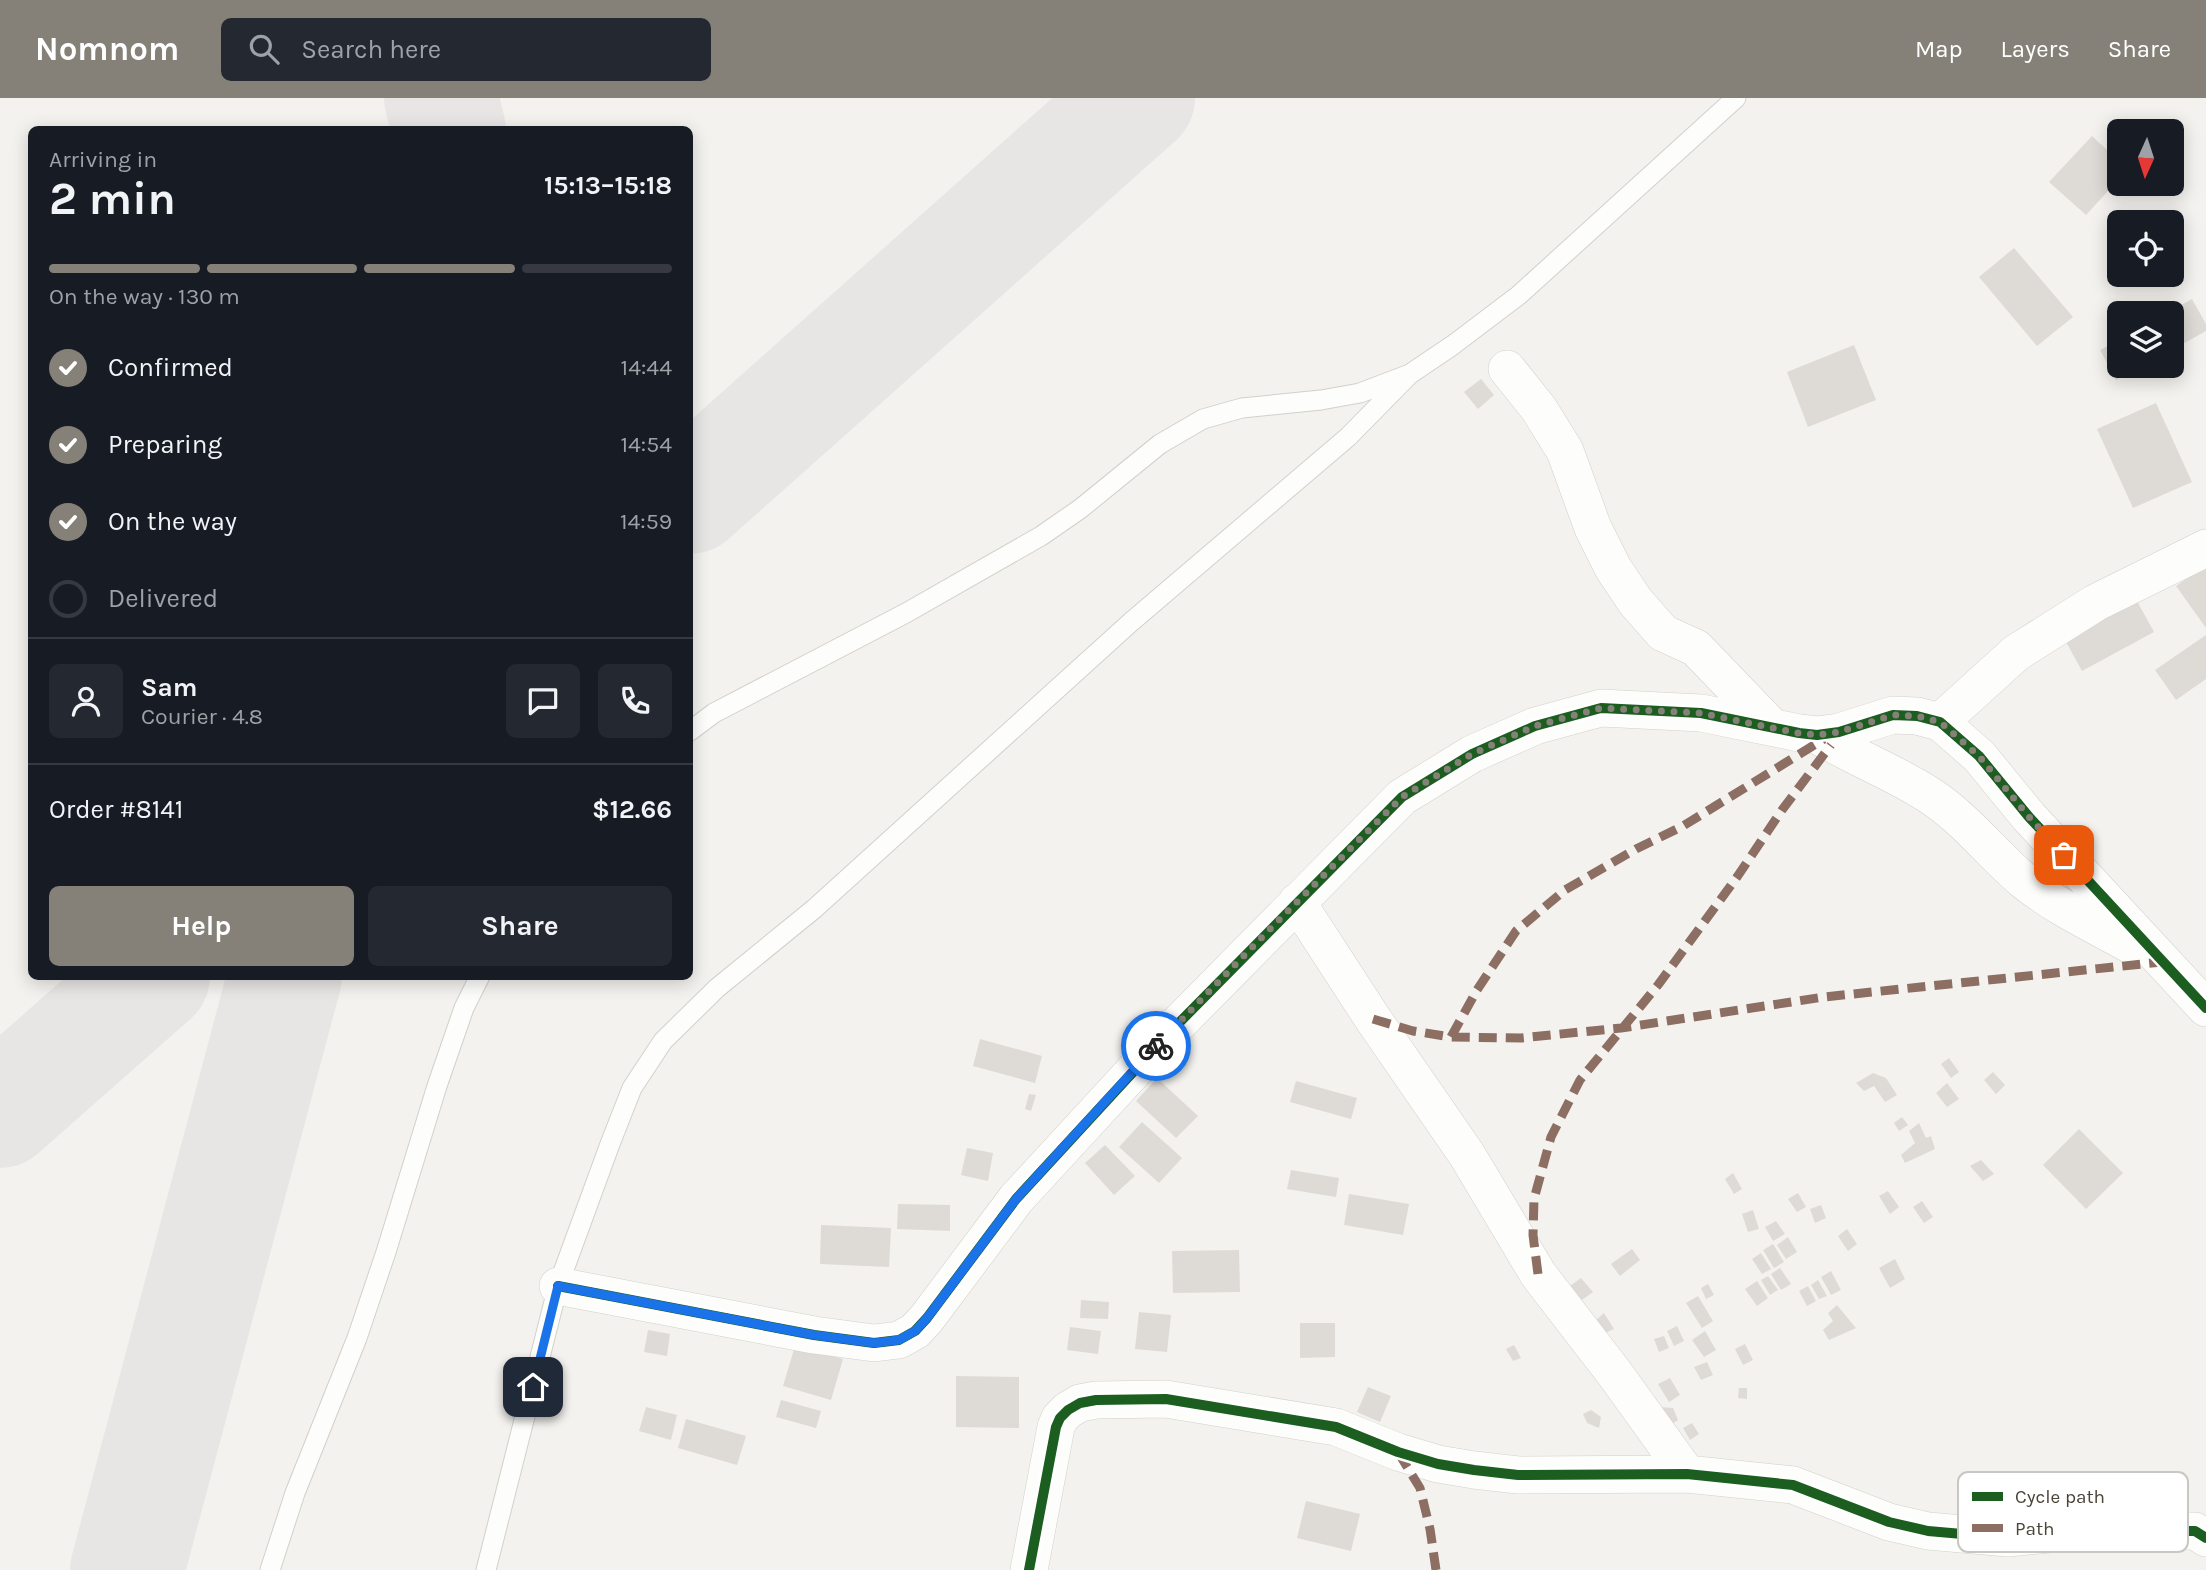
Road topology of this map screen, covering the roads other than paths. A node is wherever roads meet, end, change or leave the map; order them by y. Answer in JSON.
{"nodes":[{"id":1,"x":1736,"y":98,"type":"edge"},
{"id":2,"x":1507,"y":369,"type":"dead end"},
{"id":3,"x":1410,"y":374,"type":"junction"},
{"id":4,"x":2206,"y":548,"type":"edge"},
{"id":5,"x":1940,"y":722,"type":"junction"},
{"id":6,"x":1772,"y":727,"type":"junction"},
{"id":7,"x":693,"y":729,"type":"edge"},
{"id":8,"x":1817,"y":735,"type":"junction"},
{"id":9,"x":1297,"y":902,"type":"junction"},
{"id":10,"x":2162,"y":962,"type":"junction"},
{"id":11,"x":478,"y":980,"type":"edge"},
{"id":12,"x":2206,"y":1008,"type":"edge"},
{"id":13,"x":558,"y":1286,"type":"junction"},
{"id":14,"x":1687,"y":1474,"type":"junction"},
{"id":15,"x":1958,"y":1534,"type":"edge"},
{"id":16,"x":270,"y":1570,"type":"edge"},
{"id":17,"x":486,"y":1570,"type":"edge"},
{"id":18,"x":1029,"y":1570,"type":"edge"}],
"edges":[{"from":1,"to":3,"type":"lane"},
{"from":2,"to":6,"type":"street"},
{"from":3,"to":7,"type":"lane"},
{"from":3,"to":13,"type":"lane"},
{"from":4,"to":5,"type":"street"},
{"from":5,"to":8,"type":"street"},
{"from":5,"to":10,"type":"street"},
{"from":6,"to":8,"type":"street"},
{"from":6,"to":9,"type":"street"},
{"from":8,"to":10,"type":"street"},
{"from":9,"to":13,"type":"street"},
{"from":9,"to":14,"type":"street"},
{"from":10,"to":12,"type":"street"},
{"from":11,"to":16,"type":"lane"},
{"from":13,"to":17,"type":"lane"},
{"from":14,"to":15,"type":"street"},
{"from":14,"to":18,"type":"street"}]}
